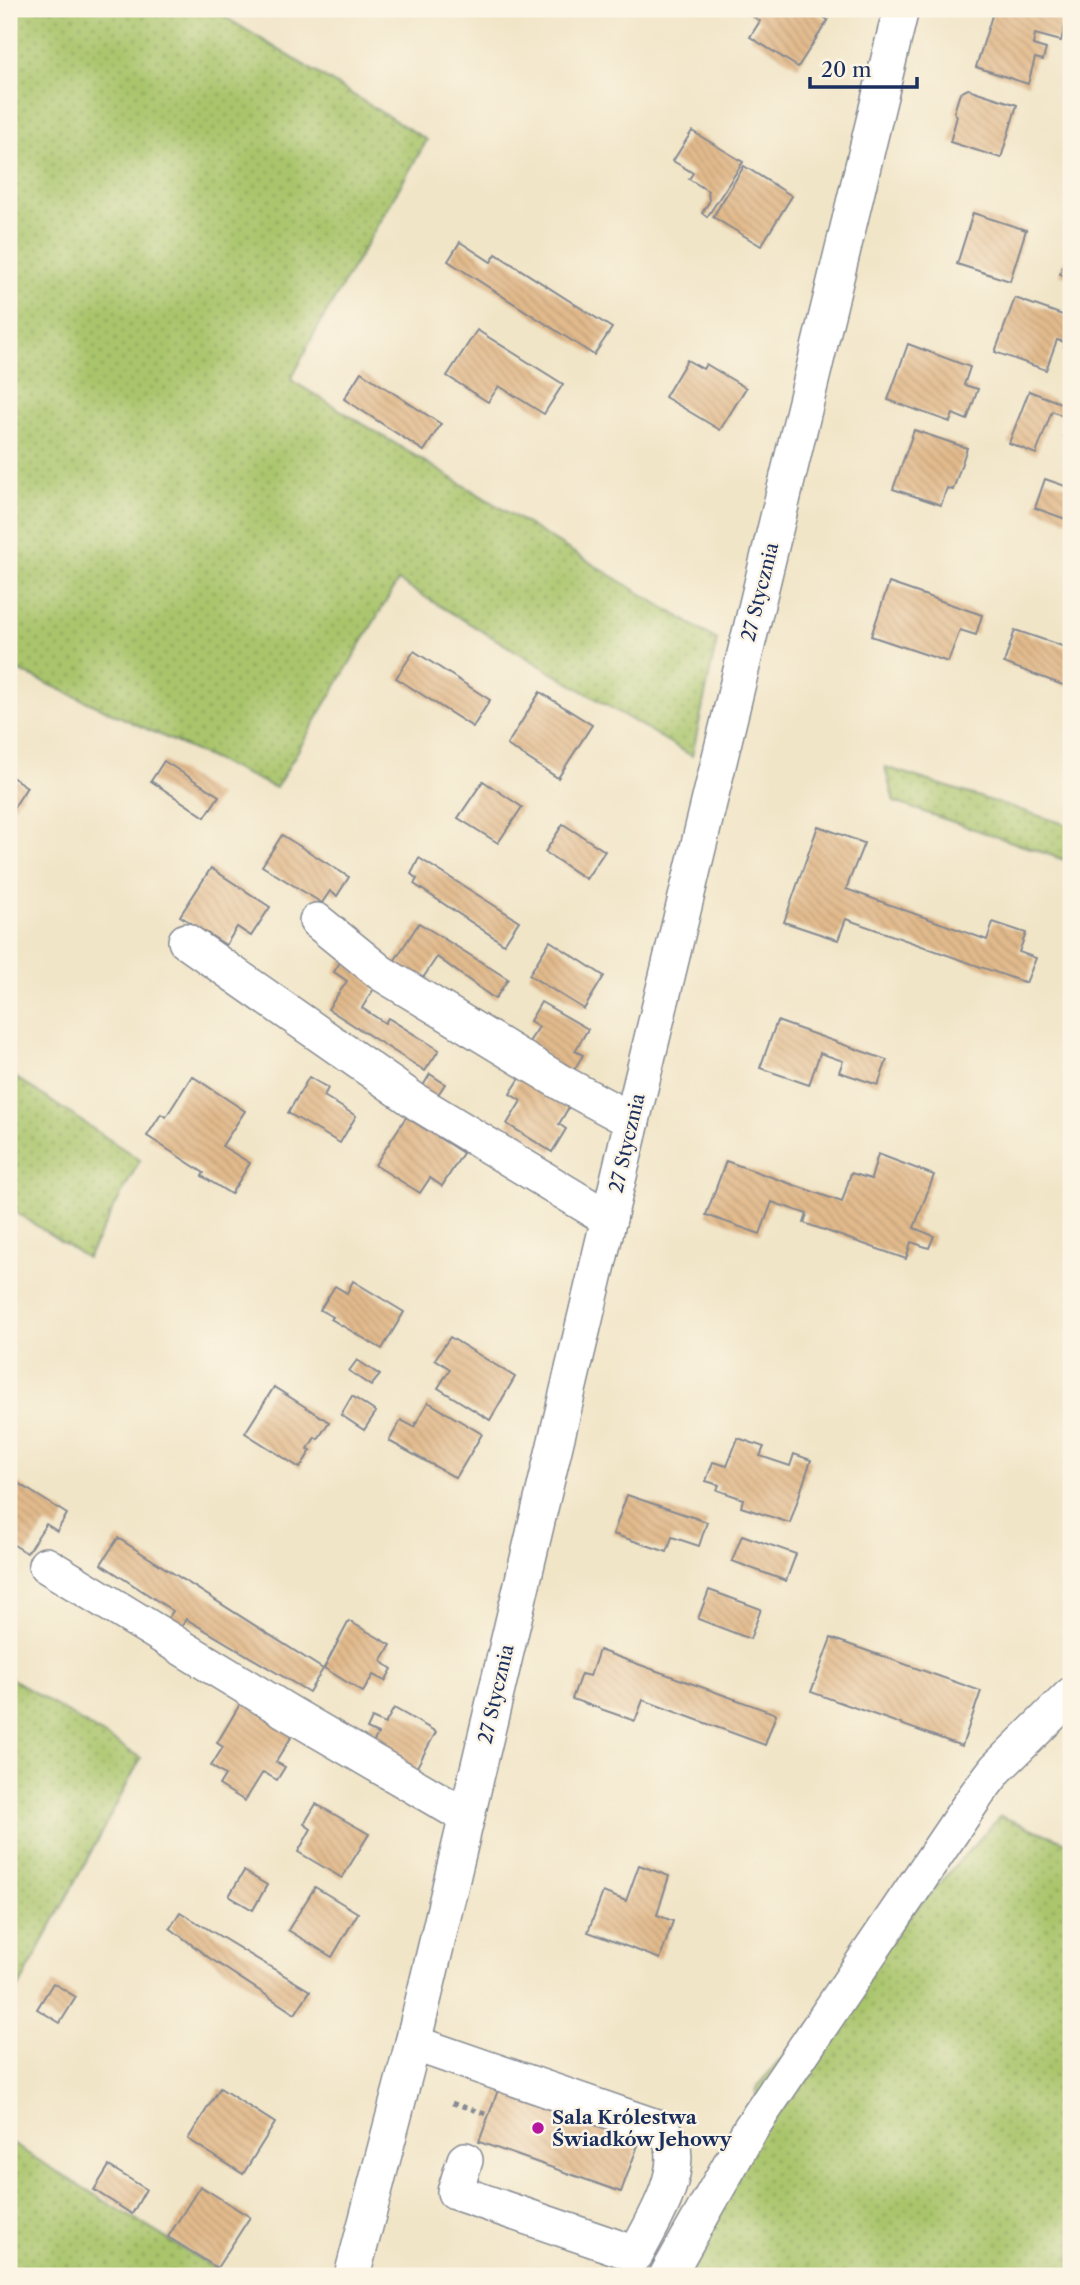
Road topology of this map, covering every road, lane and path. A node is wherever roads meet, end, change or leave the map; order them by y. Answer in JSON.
{"nodes":[{"id":1,"x":901,"y":9,"type":"edge"},
{"id":2,"x":317,"y":921,"type":"dead end"},
{"id":3,"x":186,"y":941,"type":"dead end"},
{"id":4,"x":632,"y":1121,"type":"junction"},
{"id":5,"x":609,"y":1219,"type":"junction"},
{"id":6,"x":46,"y":1565,"type":"dead end"},
{"id":7,"x":1071,"y":1695,"type":"edge"},
{"id":8,"x":467,"y":1817,"type":"junction"},
{"id":9,"x":413,"y":2043,"type":"junction"},
{"id":10,"x":452,"y":2103,"type":"dead end"},
{"id":11,"x":489,"y":2115,"type":"dead end"},
{"id":12,"x":465,"y":2160,"type":"dead end"},
{"id":13,"x":648,"y":2231,"type":"junction"},
{"id":14,"x":675,"y":2262,"type":"edge"},
{"id":15,"x":352,"y":2276,"type":"edge"}],
"edges":[{"from":1,"to":4,"type":"street","name":"27 Stycznia"},
{"from":2,"to":4,"type":"street"},
{"from":3,"to":5,"type":"street"},
{"from":4,"to":5,"type":"street","name":"27 Stycznia"},
{"from":5,"to":8,"type":"street","name":"27 Stycznia"},
{"from":6,"to":8,"type":"street"},
{"from":7,"to":14,"type":"street"},
{"from":8,"to":9,"type":"street","name":"27 Stycznia"},
{"from":9,"to":13,"type":"street"},
{"from":9,"to":15,"type":"street","name":"27 Stycznia"},
{"from":10,"to":11,"type":"path"},
{"from":12,"to":13,"type":"street"},
{"from":13,"to":14,"type":"street"}]}
